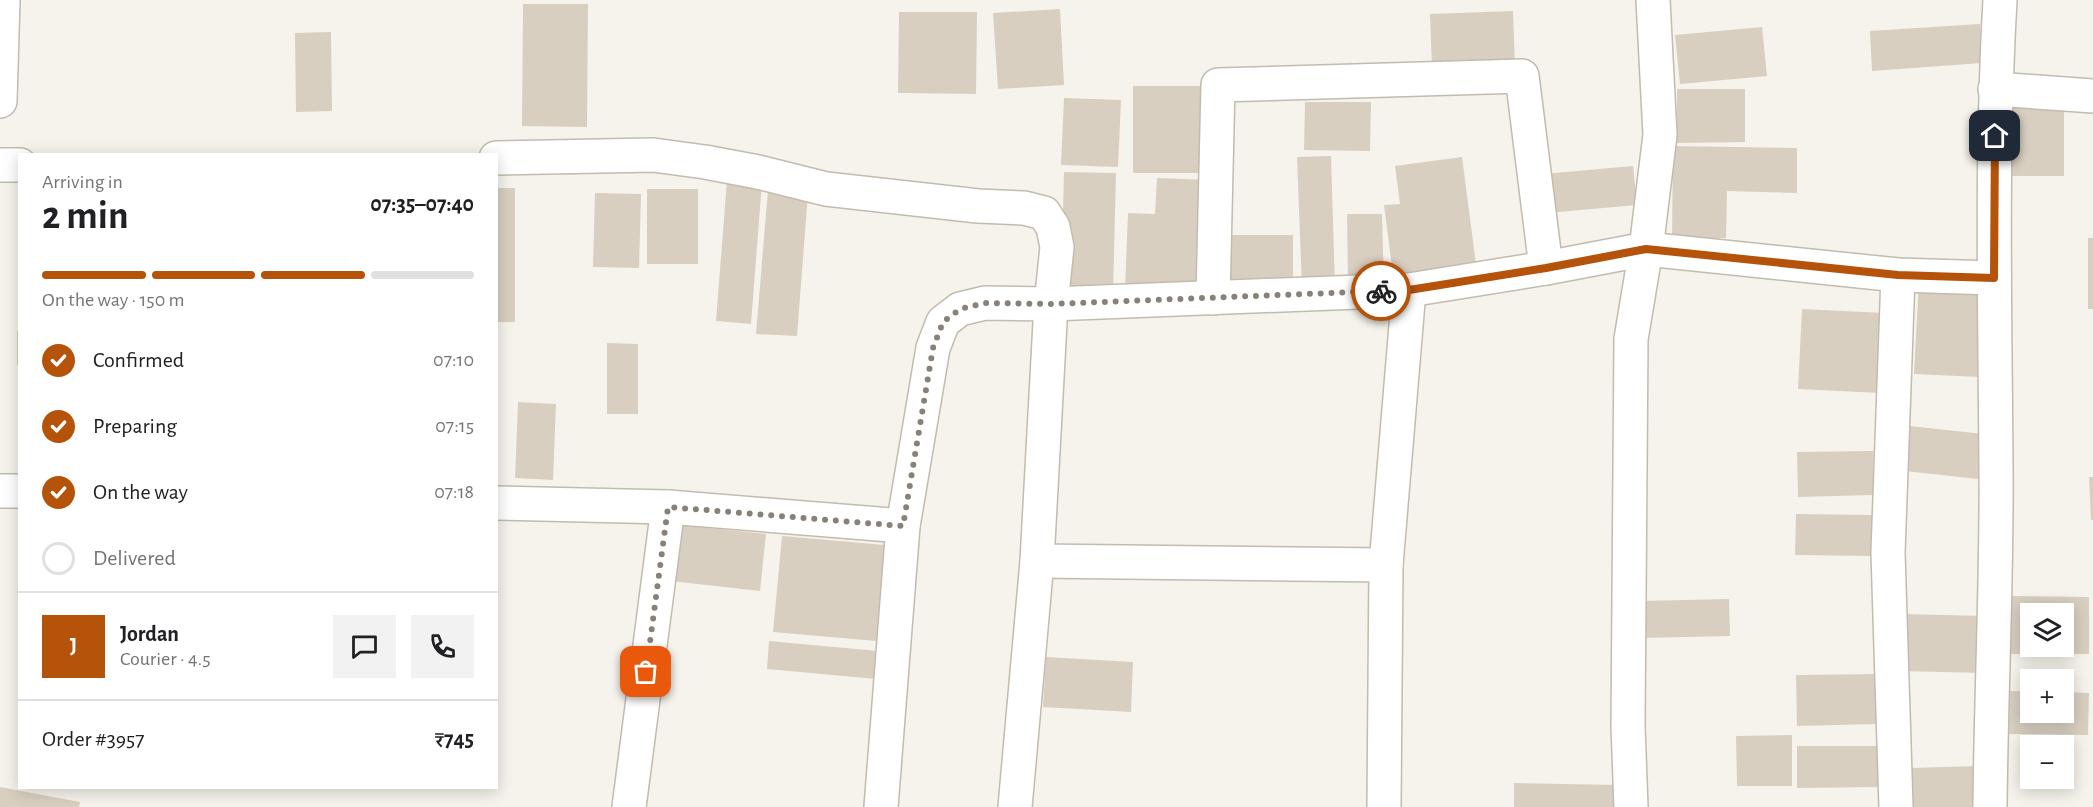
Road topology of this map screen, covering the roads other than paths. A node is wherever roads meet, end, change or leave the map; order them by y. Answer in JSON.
{"nodes":[{"id":1,"x":3,"y":0,"type":"edge"},
{"id":2,"x":1653,"y":0,"type":"edge"},
{"id":3,"x":2000,"y":0,"type":"edge"},
{"id":4,"x":1995,"y":89,"type":"junction"},
{"id":5,"x":2093,"y":96,"type":"edge"},
{"id":6,"x":0,"y":101,"type":"edge"},
{"id":7,"x":498,"y":158,"type":"edge"},
{"id":8,"x":0,"y":165,"type":"edge"},
{"id":9,"x":18,"y":165,"type":"edge"},
{"id":10,"x":1646,"y":249,"type":"junction"},
{"id":11,"x":1546,"y":268,"type":"junction"},
{"id":12,"x":1898,"y":275,"type":"junction"},
{"id":13,"x":1994,"y":278,"type":"junction"},
{"id":14,"x":1409,"y":290,"type":"junction"},
{"id":15,"x":1213,"y":298,"type":"junction"},
{"id":16,"x":1051,"y":304,"type":"junction"},
{"id":17,"x":0,"y":491,"type":"edge"},
{"id":18,"x":18,"y":491,"type":"edge"},
{"id":19,"x":498,"y":503,"type":"edge"},
{"id":20,"x":668,"y":507,"type":"junction"},
{"id":21,"x":903,"y":526,"type":"junction"},
{"id":22,"x":1037,"y":561,"type":"junction"},
{"id":23,"x":1386,"y":565,"type":"junction"},
{"id":24,"x":628,"y":807,"type":"edge"},
{"id":25,"x":881,"y":807,"type":"edge"},
{"id":26,"x":1015,"y":807,"type":"edge"},
{"id":27,"x":1384,"y":807,"type":"edge"},
{"id":28,"x":1631,"y":807,"type":"edge"},
{"id":29,"x":1896,"y":807,"type":"edge"},
{"id":30,"x":1990,"y":807,"type":"edge"}],
"edges":[{"from":1,"to":6,"type":"street"},
{"from":2,"to":10,"type":"street"},
{"from":3,"to":4,"type":"street"},
{"from":4,"to":5,"type":"street"},
{"from":4,"to":13,"type":"street"},
{"from":7,"to":16,"type":"street"},
{"from":8,"to":9,"type":"street"},
{"from":10,"to":11,"type":"street"},
{"from":10,"to":12,"type":"street"},
{"from":10,"to":28,"type":"street"},
{"from":11,"to":14,"type":"street"},
{"from":11,"to":15,"type":"street"},
{"from":12,"to":13,"type":"street"},
{"from":12,"to":29,"type":"street"},
{"from":13,"to":30,"type":"street"},
{"from":14,"to":15,"type":"street"},
{"from":14,"to":23,"type":"street"},
{"from":15,"to":16,"type":"street"},
{"from":16,"to":21,"type":"street"},
{"from":16,"to":22,"type":"street"},
{"from":17,"to":18,"type":"street"},
{"from":19,"to":20,"type":"street"},
{"from":20,"to":21,"type":"street"},
{"from":20,"to":24,"type":"street"},
{"from":21,"to":25,"type":"street"},
{"from":22,"to":23,"type":"street"},
{"from":22,"to":26,"type":"street"},
{"from":23,"to":27,"type":"street"}]}
